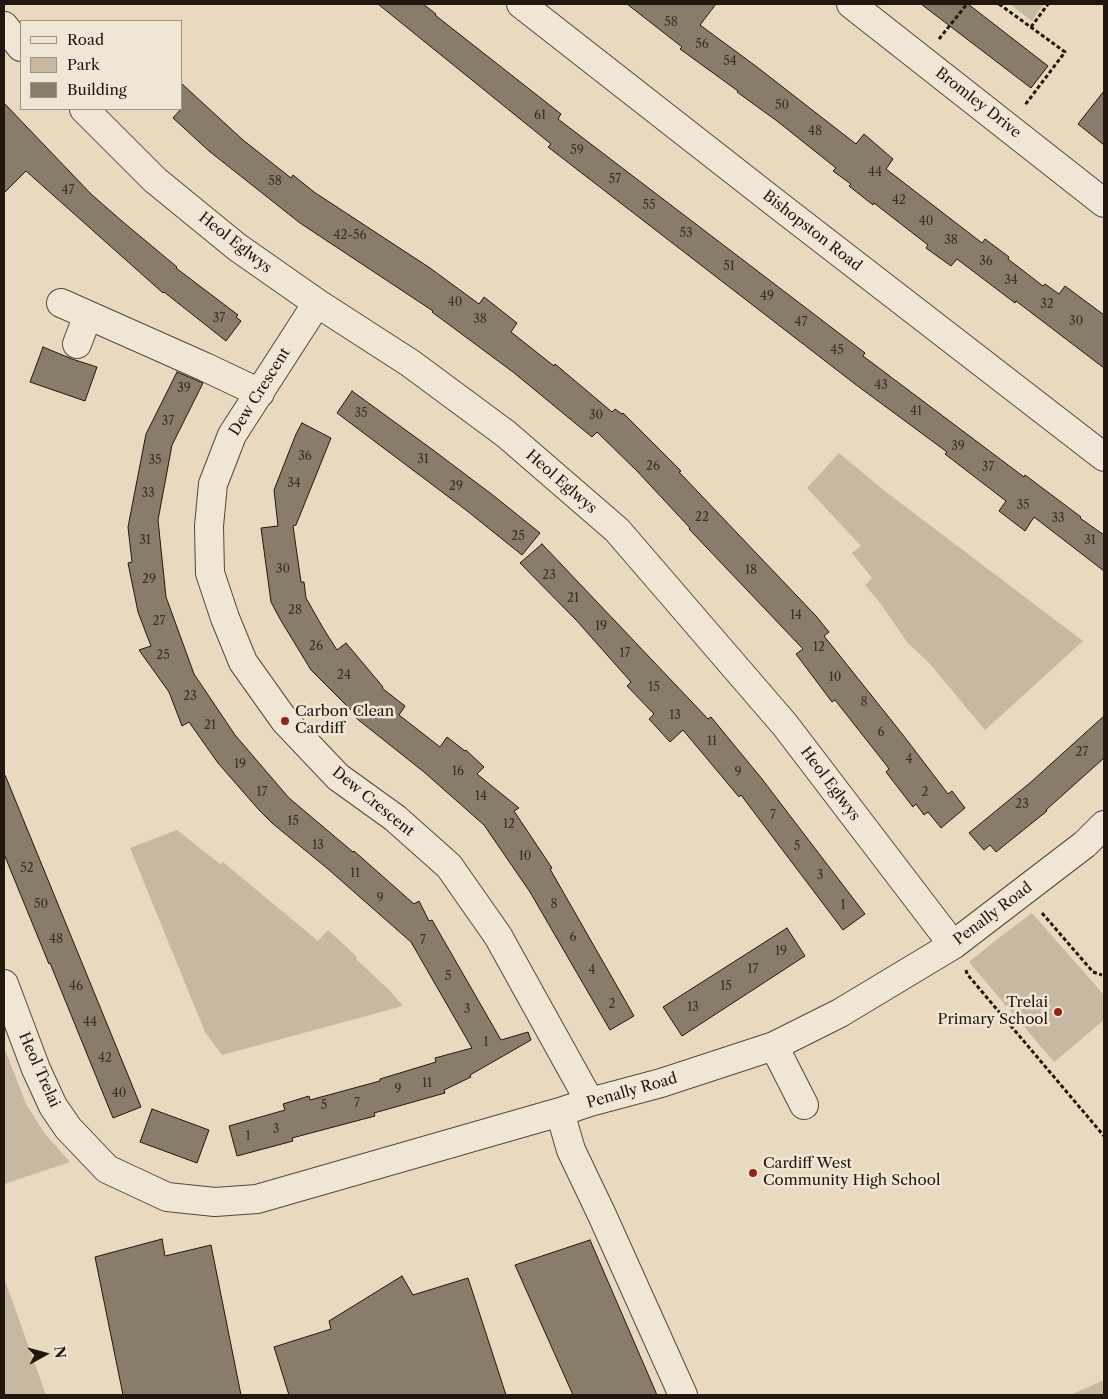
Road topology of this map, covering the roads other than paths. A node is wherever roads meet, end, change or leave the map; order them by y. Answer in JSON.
{"nodes":[{"id":1,"x":521,"y":4,"type":"edge"},
{"id":2,"x":851,"y":4,"type":"edge"},
{"id":3,"x":4,"y":26,"type":"edge"},
{"id":4,"x":20,"y":46,"type":"edge"},
{"id":5,"x":85,"y":110,"type":"edge"},
{"id":6,"x":1104,"y":203,"type":"edge"},
{"id":7,"x":61,"y":303,"type":"dead end"},
{"id":8,"x":316,"y":303,"type":"junction"},
{"id":9,"x":88,"y":315,"type":"junction"},
{"id":10,"x":77,"y":344,"type":"dead end"},
{"id":11,"x":260,"y":393,"type":"junction"},
{"id":12,"x":1104,"y":457,"type":"edge"},
{"id":13,"x":1104,"y":825,"type":"edge"},
{"id":14,"x":960,"y":956,"type":"junction"},
{"id":15,"x":4,"y":984,"type":"edge"},
{"id":16,"x":774,"y":1046,"type":"junction"},
{"id":17,"x":590,"y":1102,"type":"junction"},
{"id":18,"x":804,"y":1105,"type":"dead end"},
{"id":19,"x":560,"y":1112,"type":"junction"},
{"id":20,"x":107,"y":1170,"type":"joint"},
{"id":21,"x":683,"y":1395,"type":"edge"}],
"edges":[{"from":1,"to":12,"type":"street","name":"Bishopston Road"},
{"from":2,"to":6,"type":"street","name":"Bromley Drive"},
{"from":3,"to":4,"type":"street"},
{"from":5,"to":8,"type":"street","name":"Heol Eglwys"},
{"from":7,"to":9,"type":"street"},
{"from":8,"to":11,"type":"street","name":"Dew Crescent"},
{"from":8,"to":14,"type":"street","name":"Heol Eglwys"},
{"from":9,"to":10,"type":"street"},
{"from":9,"to":11,"type":"street"},
{"from":11,"to":17,"type":"street","name":"Dew Crescent"},
{"from":13,"to":14,"type":"street","name":"Penally Road"},
{"from":14,"to":16,"type":"street","name":"Penally Road"},
{"from":15,"to":20,"type":"street","name":"Heol Trelai"},
{"from":16,"to":17,"type":"street","name":"Penally Road"},
{"from":16,"to":18,"type":"street"},
{"from":17,"to":19,"type":"street","name":"Penally Road"},
{"from":19,"to":20,"type":"street","name":"Penally Road"},
{"from":19,"to":21,"type":"street"}]}
